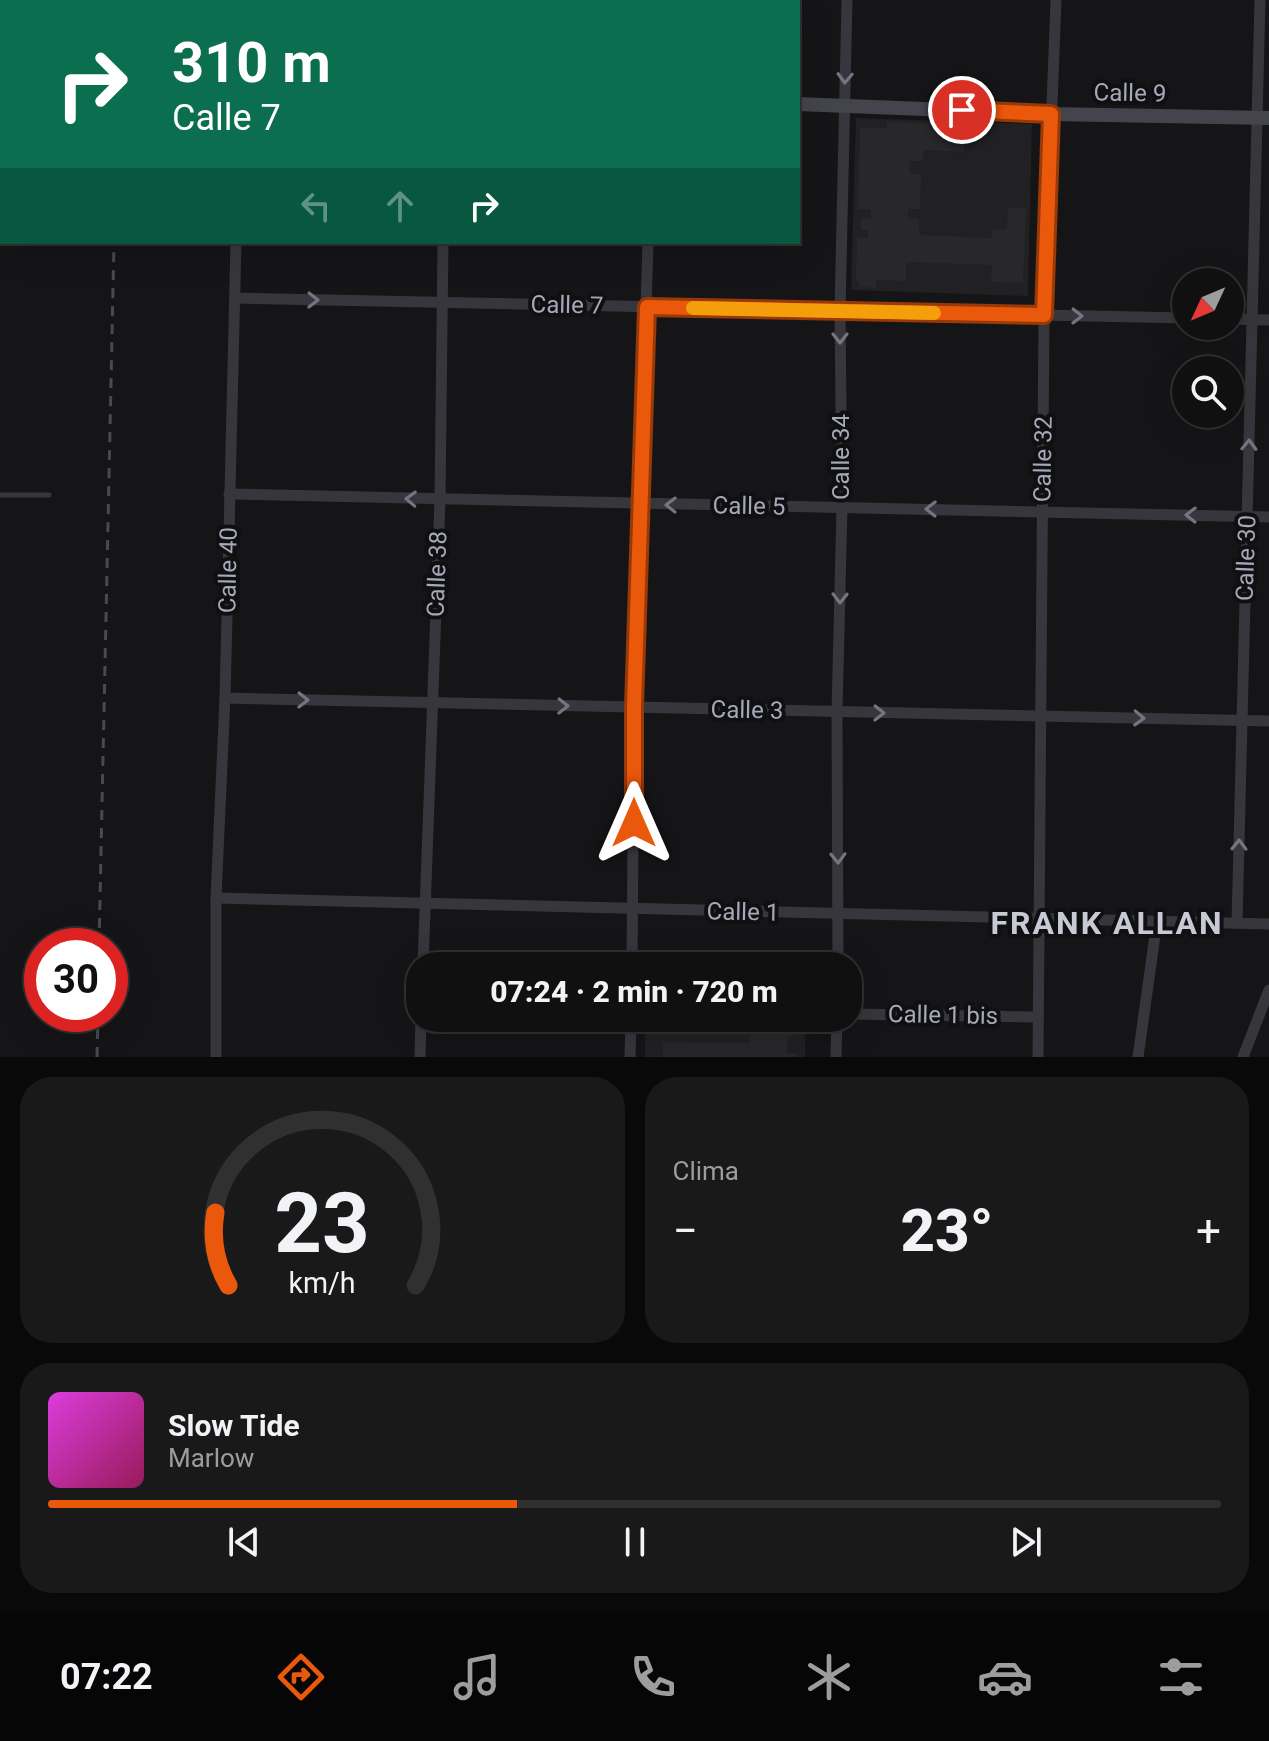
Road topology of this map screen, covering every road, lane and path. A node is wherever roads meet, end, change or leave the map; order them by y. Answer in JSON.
{"nodes":[{"id":1,"x":847,"y":0,"type":"edge"},
{"id":2,"x":1056,"y":0,"type":"edge"},
{"id":3,"x":1260,"y":0,"type":"edge"},
{"id":4,"x":800,"y":104,"type":"edge"},
{"id":5,"x":844,"y":105,"type":"junction"},
{"id":6,"x":1051,"y":114,"type":"junction"},
{"id":7,"x":1263,"y":118,"type":"edge"},
{"id":8,"x":236,"y":244,"type":"edge"},
{"id":9,"x":443,"y":244,"type":"edge"},
{"id":10,"x":648,"y":244,"type":"edge"},
{"id":11,"x":235,"y":298,"type":"junction"},
{"id":12,"x":443,"y":303,"type":"junction"},
{"id":13,"x":647,"y":307,"type":"junction"},
{"id":14,"x":840,"y":311,"type":"junction"},
{"id":15,"x":1044,"y":315,"type":"junction"},
{"id":16,"x":1172,"y":318,"type":"edge"},
{"id":17,"x":1244,"y":320,"type":"edge"},
{"id":18,"x":1253,"y":320,"type":"junction"},
{"id":19,"x":1269,"y":320,"type":"edge"},
{"id":20,"x":229,"y":494,"type":"junction"},
{"id":21,"x":0,"y":495,"type":"edge"},
{"id":22,"x":49,"y":495,"type":"dead end"},
{"id":23,"x":440,"y":500,"type":"junction"},
{"id":24,"x":641,"y":505,"type":"junction"},
{"id":25,"x":842,"y":507,"type":"junction"},
{"id":26,"x":1042,"y":511,"type":"junction"},
{"id":27,"x":1247,"y":516,"type":"junction"},
{"id":28,"x":1269,"y":517,"type":"edge"},
{"id":29,"x":225,"y":698,"type":"junction"},
{"id":30,"x":432,"y":703,"type":"junction"},
{"id":31,"x":634,"y":707,"type":"junction"},
{"id":32,"x":837,"y":712,"type":"junction"},
{"id":33,"x":1041,"y":715,"type":"junction"},
{"id":34,"x":1241,"y":720,"type":"junction"},
{"id":35,"x":1269,"y":721,"type":"edge"},
{"id":36,"x":216,"y":898,"type":"junction"},
{"id":37,"x":425,"y":905,"type":"junction"},
{"id":38,"x":634,"y":910,"type":"junction"},
{"id":39,"x":839,"y":914,"type":"junction"},
{"id":40,"x":1040,"y":919,"type":"junction"},
{"id":41,"x":1157,"y":921,"type":"junction"},
{"id":42,"x":1237,"y":923,"type":"junction"},
{"id":43,"x":1269,"y":924,"type":"edge"},
{"id":44,"x":423,"y":952,"type":"edge"},
{"id":45,"x":632,"y":952,"type":"edge"},
{"id":46,"x":838,"y":952,"type":"edge"},
{"id":47,"x":1269,"y":990,"type":"edge"},
{"id":48,"x":862,"y":1014,"type":"edge"},
{"id":49,"x":1038,"y":1017,"type":"junction"},
{"id":50,"x":421,"y":1032,"type":"edge"},
{"id":51,"x":631,"y":1032,"type":"edge"},
{"id":52,"x":837,"y":1032,"type":"edge"},
{"id":53,"x":216,"y":1057,"type":"edge"},
{"id":54,"x":420,"y":1057,"type":"edge"},
{"id":55,"x":630,"y":1057,"type":"edge"},
{"id":56,"x":836,"y":1057,"type":"edge"},
{"id":57,"x":1038,"y":1057,"type":"edge"},
{"id":58,"x":1138,"y":1057,"type":"edge"},
{"id":59,"x":1243,"y":1057,"type":"edge"}],
"edges":[{"from":1,"to":5,"type":"street","name":"Calle 34","one_way":true},
{"from":2,"to":6,"type":"street","name":"Calle 32"},
{"from":3,"to":7,"type":"street","name":"Calle 30"},
{"from":4,"to":5,"type":"main road","name":"Calle 9"},
{"from":5,"to":6,"type":"main road","name":"Calle 9"},
{"from":5,"to":14,"type":"street","name":"Calle 34"},
{"from":6,"to":7,"type":"main road","name":"Calle 9"},
{"from":6,"to":15,"type":"street","name":"Calle 32"},
{"from":7,"to":18,"type":"street","name":"Calle 30"},
{"from":8,"to":11,"type":"street","name":"Calle 40"},
{"from":9,"to":12,"type":"street","name":"Calle 38"},
{"from":10,"to":13,"type":"street"},
{"from":11,"to":12,"type":"street","name":"Calle 7","one_way":true},
{"from":11,"to":20,"type":"street","name":"Calle 40"},
{"from":12,"to":13,"type":"street","name":"Calle 7"},
{"from":12,"to":23,"type":"street","name":"Calle 38"},
{"from":13,"to":14,"type":"street","name":"Calle 7"},
{"from":13,"to":24,"type":"street"},
{"from":14,"to":15,"type":"street","name":"Calle 7"},
{"from":14,"to":25,"type":"street","name":"Calle 34","one_way":true},
{"from":15,"to":16,"type":"street","name":"Calle 7","one_way":true},
{"from":15,"to":26,"type":"street","name":"Calle 32"},
{"from":17,"to":18,"type":"street"},
{"from":18,"to":19,"type":"street"},
{"from":27,"to":18,"type":"street","name":"Calle 30","one_way":true},
{"from":23,"to":20,"type":"street","name":"Calle 5","one_way":true},
{"from":20,"to":29,"type":"street","name":"Calle 40"},
{"from":21,"to":22,"type":"lane"},
{"from":23,"to":24,"type":"street","name":"Calle 5"},
{"from":23,"to":30,"type":"street","name":"Calle 38"},
{"from":25,"to":24,"type":"street","name":"Calle 5","one_way":true},
{"from":24,"to":31,"type":"street"},
{"from":26,"to":25,"type":"street","name":"Calle 5","one_way":true},
{"from":25,"to":32,"type":"street","name":"Calle 34","one_way":true},
{"from":27,"to":26,"type":"street","name":"Calle 5","one_way":true},
{"from":26,"to":33,"type":"street","name":"Calle 32"},
{"from":27,"to":28,"type":"street","name":"Calle 5"},
{"from":27,"to":34,"type":"street","name":"Calle 30"},
{"from":29,"to":30,"type":"street","name":"Calle 3","one_way":true},
{"from":29,"to":36,"type":"street","name":"Calle 40"},
{"from":30,"to":31,"type":"street","name":"Calle 3","one_way":true},
{"from":30,"to":37,"type":"street","name":"Calle 38"},
{"from":31,"to":32,"type":"street","name":"Calle 3"},
{"from":31,"to":38,"type":"street"},
{"from":32,"to":33,"type":"street","name":"Calle 3","one_way":true},
{"from":32,"to":39,"type":"street","name":"Calle 34","one_way":true},
{"from":33,"to":34,"type":"street","name":"Calle 3","one_way":true},
{"from":33,"to":40,"type":"street","name":"Calle 32"},
{"from":34,"to":35,"type":"street","name":"Calle 3"},
{"from":42,"to":34,"type":"street","name":"Calle 30","one_way":true},
{"from":36,"to":37,"type":"street","name":"Calle 1"},
{"from":36,"to":53,"type":"street","name":"Calle 40"},
{"from":37,"to":38,"type":"street","name":"Calle 1"},
{"from":37,"to":44,"type":"street","name":"Calle 38"},
{"from":38,"to":39,"type":"street","name":"Calle 1"},
{"from":38,"to":45,"type":"street"},
{"from":39,"to":40,"type":"street","name":"Calle 1"},
{"from":39,"to":46,"type":"street","name":"Calle 34"},
{"from":40,"to":41,"type":"street","name":"Calle 1"},
{"from":40,"to":49,"type":"street","name":"Calle 32"},
{"from":41,"to":42,"type":"street","name":"Calle 1"},
{"from":41,"to":58,"type":"street"},
{"from":42,"to":43,"type":"street","name":"Calle 1"},
{"from":47,"to":59,"type":"street"},
{"from":48,"to":49,"type":"street","name":"Calle 1 bis"},
{"from":49,"to":57,"type":"street","name":"Calle 32"},
{"from":50,"to":54,"type":"street"},
{"from":51,"to":55,"type":"street"},
{"from":52,"to":56,"type":"street"}]}
